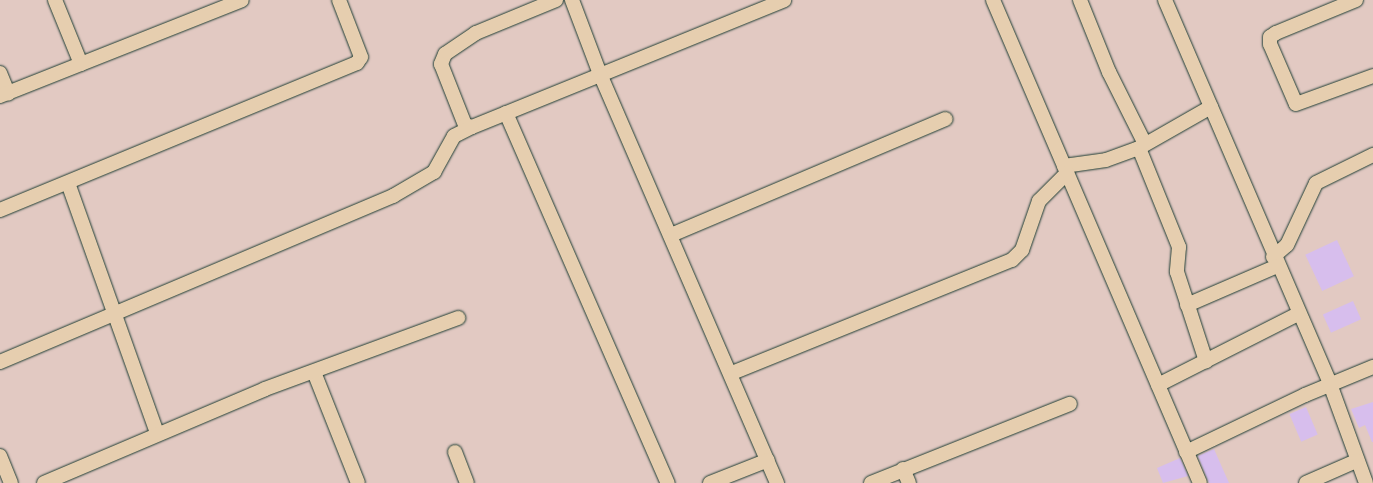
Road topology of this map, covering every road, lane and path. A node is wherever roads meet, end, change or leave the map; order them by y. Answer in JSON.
{"nodes":[{"id":1,"x":56,"y":0,"type":"edge"},
{"id":2,"x":242,"y":0,"type":"edge"},
{"id":3,"x":339,"y":0,"type":"edge"},
{"id":4,"x":556,"y":0,"type":"edge"},
{"id":5,"x":572,"y":0,"type":"edge"},
{"id":6,"x":784,"y":0,"type":"edge"},
{"id":7,"x":993,"y":0,"type":"edge"},
{"id":8,"x":1080,"y":0,"type":"edge"},
{"id":9,"x":1165,"y":0,"type":"edge"},
{"id":10,"x":1356,"y":0,"type":"edge"},
{"id":11,"x":81,"y":64,"type":"junction"},
{"id":12,"x":0,"y":73,"type":"edge"},
{"id":13,"x":600,"y":74,"type":"junction"},
{"id":14,"x":1373,"y":76,"type":"edge"},
{"id":15,"x":4,"y":95,"type":"edge"},
{"id":16,"x":1211,"y":106,"type":"junction"},
{"id":17,"x":506,"y":113,"type":"junction"},
{"id":18,"x":946,"y":119,"type":"dead end"},
{"id":19,"x":472,"y":127,"type":"junction"},
{"id":20,"x":1142,"y":146,"type":"junction"},
{"id":21,"x":1373,"y":156,"type":"edge"},
{"id":22,"x":1065,"y":169,"type":"junction"},
{"id":23,"x":68,"y":183,"type":"junction"},
{"id":24,"x":0,"y":210,"type":"edge"},
{"id":25,"x":671,"y":236,"type":"junction"},
{"id":26,"x":1275,"y":262,"type":"junction"},
{"id":27,"x":1187,"y":305,"type":"junction"},
{"id":28,"x":112,"y":312,"type":"junction"},
{"id":29,"x":1298,"y":314,"type":"junction"},
{"id":30,"x":458,"y":318,"type":"dead end"},
{"id":31,"x":1206,"y":360,"type":"junction"},
{"id":32,"x":0,"y":362,"type":"edge"},
{"id":33,"x":1373,"y":367,"type":"edge"},
{"id":34,"x":314,"y":372,"type":"junction"},
{"id":35,"x":732,"y":372,"type":"junction"},
{"id":36,"x":1330,"y":384,"type":"junction"},
{"id":37,"x":1158,"y":385,"type":"junction"},
{"id":38,"x":1070,"y":404,"type":"dead end"},
{"id":39,"x":157,"y":433,"type":"junction"},
{"id":40,"x":454,"y":452,"type":"dead end"},
{"id":41,"x":1186,"y":452,"type":"junction"},
{"id":42,"x":0,"y":456,"type":"edge"},
{"id":43,"x":768,"y":460,"type":"junction"},
{"id":44,"x":1356,"y":461,"type":"junction"},
{"id":45,"x":903,"y":470,"type":"junction"},
{"id":46,"x":11,"y":483,"type":"edge"},
{"id":47,"x":44,"y":483,"type":"edge"},
{"id":48,"x":358,"y":483,"type":"edge"},
{"id":49,"x":467,"y":483,"type":"edge"},
{"id":50,"x":668,"y":483,"type":"edge"},
{"id":51,"x":710,"y":483,"type":"edge"},
{"id":52,"x":777,"y":483,"type":"edge"},
{"id":53,"x":871,"y":483,"type":"edge"},
{"id":54,"x":909,"y":483,"type":"edge"},
{"id":55,"x":1200,"y":483,"type":"edge"},
{"id":56,"x":1306,"y":483,"type":"edge"},
{"id":57,"x":1366,"y":483,"type":"edge"}],
"edges":[{"from":1,"to":11,"type":"street"},
{"from":2,"to":11,"type":"street"},
{"from":3,"to":23,"type":"street"},
{"from":4,"to":19,"type":"street"},
{"from":5,"to":13,"type":"street"},
{"from":6,"to":13,"type":"street"},
{"from":7,"to":22,"type":"street"},
{"from":8,"to":20,"type":"street"},
{"from":9,"to":16,"type":"street"},
{"from":10,"to":14,"type":"street"},
{"from":11,"to":15,"type":"street"},
{"from":12,"to":15,"type":"street"},
{"from":13,"to":17,"type":"street"},
{"from":13,"to":25,"type":"street"},
{"from":16,"to":20,"type":"street"},
{"from":16,"to":26,"type":"street"},
{"from":17,"to":19,"type":"street"},
{"from":17,"to":50,"type":"street"},
{"from":18,"to":25,"type":"street"},
{"from":19,"to":28,"type":"street"},
{"from":20,"to":22,"type":"street"},
{"from":20,"to":27,"type":"street"},
{"from":21,"to":26,"type":"street"},
{"from":22,"to":35,"type":"street"},
{"from":22,"to":37,"type":"street"},
{"from":23,"to":24,"type":"street"},
{"from":23,"to":28,"type":"street"},
{"from":25,"to":35,"type":"street"},
{"from":26,"to":27,"type":"street"},
{"from":26,"to":29,"type":"street"},
{"from":27,"to":31,"type":"street"},
{"from":28,"to":32,"type":"street"},
{"from":28,"to":39,"type":"street"},
{"from":29,"to":31,"type":"street"},
{"from":29,"to":36,"type":"street"},
{"from":30,"to":34,"type":"street"},
{"from":31,"to":37,"type":"street"},
{"from":33,"to":36,"type":"street"},
{"from":34,"to":39,"type":"street"},
{"from":34,"to":48,"type":"street"},
{"from":35,"to":43,"type":"street"},
{"from":36,"to":41,"type":"street"},
{"from":36,"to":44,"type":"street"},
{"from":37,"to":41,"type":"street"},
{"from":38,"to":45,"type":"street"},
{"from":39,"to":47,"type":"street"},
{"from":40,"to":49,"type":"street"},
{"from":41,"to":55,"type":"street"},
{"from":42,"to":46,"type":"street"},
{"from":43,"to":51,"type":"street"},
{"from":43,"to":52,"type":"street"},
{"from":44,"to":56,"type":"street"},
{"from":44,"to":57,"type":"street"},
{"from":45,"to":53,"type":"street"},
{"from":45,"to":54,"type":"street"}]}
